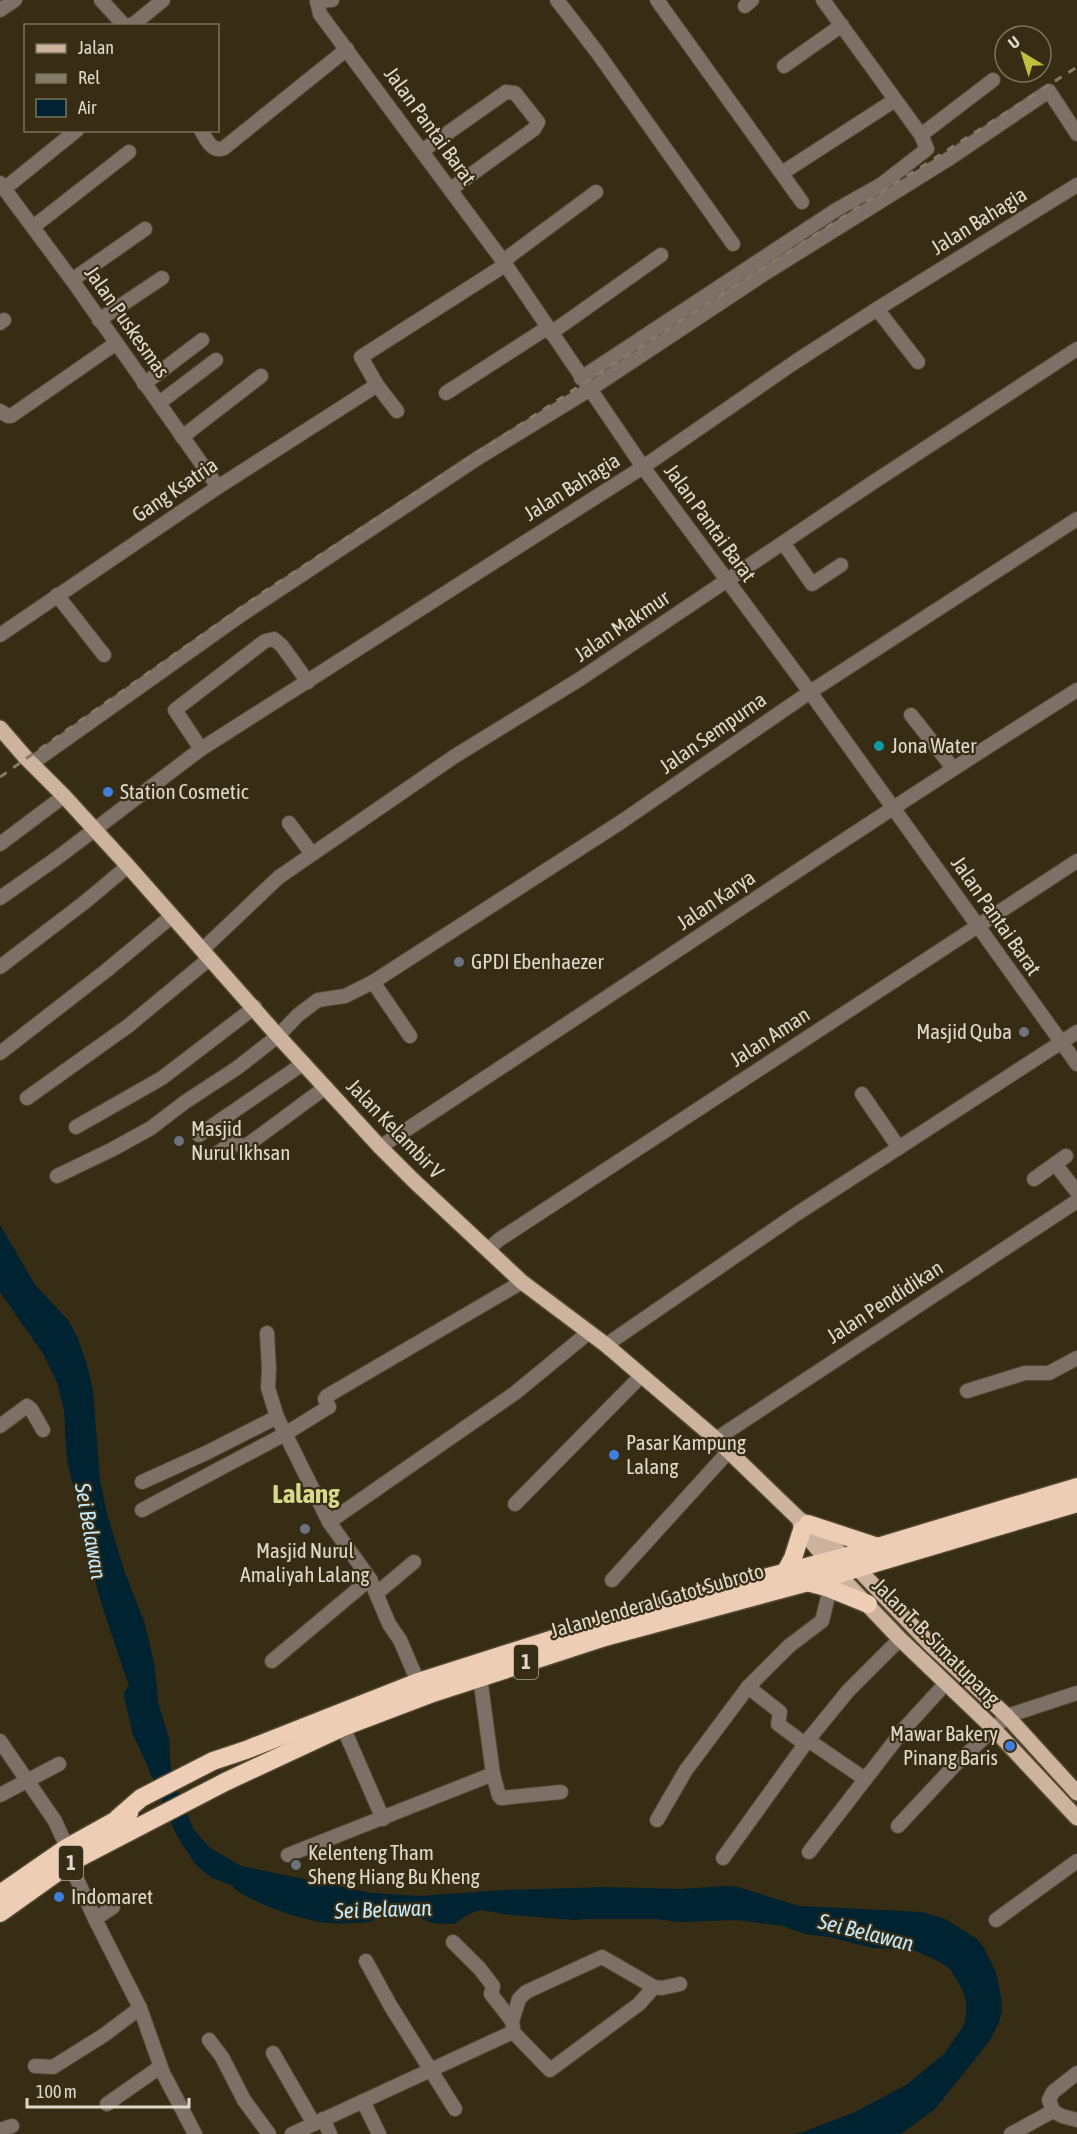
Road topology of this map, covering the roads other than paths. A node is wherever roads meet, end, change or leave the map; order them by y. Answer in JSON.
{"nodes":[{"id":1,"x":15,"y":0,"type":"edge"},
{"id":2,"x":101,"y":0,"type":"edge"},
{"id":3,"x":164,"y":0,"type":"edge"},
{"id":4,"x":332,"y":0,"type":"edge"},
{"id":5,"x":557,"y":0,"type":"edge"},
{"id":6,"x":657,"y":0,"type":"edge"},
{"id":7,"x":316,"y":1,"type":"edge"},
{"id":8,"x":828,"y":2,"type":"edge"},
{"id":9,"x":0,"y":10,"type":"edge"},
{"id":10,"x":130,"y":24,"type":"edge"},
{"id":11,"x":132,"y":24,"type":"edge"},
{"id":12,"x":842,"y":25,"type":"junction"},
{"id":13,"x":347,"y":49,"type":"junction"},
{"id":14,"x":784,"y":66,"type":"dead end"},
{"id":15,"x":993,"y":80,"type":"dead end"},
{"id":16,"x":895,"y":100,"type":"junction"},
{"id":17,"x":74,"y":132,"type":"edge"},
{"id":18,"x":202,"y":132,"type":"edge"},
{"id":19,"x":1077,"y":134,"type":"edge"},
{"id":20,"x":921,"y":135,"type":"junction"},
{"id":21,"x":422,"y":151,"type":"junction"},
{"id":22,"x":129,"y":152,"type":"dead end"},
{"id":23,"x":782,"y":173,"type":"junction"},
{"id":24,"x":1077,"y":185,"type":"edge"},
{"id":25,"x":2,"y":186,"type":"edge"},
{"id":26,"x":451,"y":189,"type":"junction"},
{"id":27,"x":596,"y":192,"type":"dead end"},
{"id":28,"x":802,"y":202,"type":"dead end"},
{"id":29,"x":33,"y":227,"type":"junction"},
{"id":30,"x":145,"y":229,"type":"dead end"},
{"id":31,"x":733,"y":244,"type":"dead end"},
{"id":32,"x":661,"y":255,"type":"dead end"},
{"id":33,"x":504,"y":263,"type":"junction"},
{"id":34,"x":162,"y":278,"type":"dead end"},
{"id":35,"x":72,"y":280,"type":"junction"},
{"id":36,"x":877,"y":309,"type":"junction"},
{"id":37,"x":99,"y":320,"type":"junction"},
{"id":38,"x":549,"y":331,"type":"junction"},
{"id":39,"x":202,"y":340,"type":"dead end"},
{"id":40,"x":115,"y":344,"type":"junction"},
{"id":41,"x":1077,"y":349,"type":"edge"},
{"id":42,"x":216,"y":360,"type":"dead end"},
{"id":43,"x":918,"y":362,"type":"dead end"},
{"id":44,"x":261,"y":376,"type":"dead end"},
{"id":45,"x":144,"y":384,"type":"junction"},
{"id":46,"x":585,"y":384,"type":"junction"},
{"id":47,"x":377,"y":385,"type":"junction"},
{"id":48,"x":446,"y":393,"type":"dead end"},
{"id":49,"x":159,"y":403,"type":"junction"},
{"id":50,"x":0,"y":411,"type":"edge"},
{"id":51,"x":397,"y":411,"type":"dead end"},
{"id":52,"x":182,"y":437,"type":"junction"},
{"id":53,"x":643,"y":468,"type":"junction"},
{"id":54,"x":218,"y":487,"type":"junction"},
{"id":55,"x":1077,"y":519,"type":"edge"},
{"id":56,"x":784,"y":544,"type":"junction"},
{"id":57,"x":841,"y":565,"type":"dead end"},
{"id":58,"x":727,"y":582,"type":"junction"},
{"id":59,"x":57,"y":595,"type":"junction"},
{"id":60,"x":0,"y":635,"type":"edge"},
{"id":61,"x":104,"y":655,"type":"dead end"},
{"id":62,"x":308,"y":682,"type":"junction"},
{"id":63,"x":1077,"y":690,"type":"edge"},
{"id":64,"x":810,"y":692,"type":"junction"},
{"id":65,"x":911,"y":715,"type":"dead end"},
{"id":66,"x":0,"y":728,"type":"edge"},
{"id":67,"x":201,"y":749,"type":"junction"},
{"id":68,"x":31,"y":764,"type":"junction"},
{"id":69,"x":952,"y":768,"type":"junction"},
{"id":70,"x":64,"y":796,"type":"junction"},
{"id":71,"x":893,"y":807,"type":"junction"},
{"id":72,"x":289,"y":823,"type":"dead end"},
{"id":73,"x":94,"y":830,"type":"junction"},
{"id":74,"x":0,"y":844,"type":"edge"},
{"id":75,"x":312,"y":854,"type":"junction"},
{"id":76,"x":1077,"y":861,"type":"edge"},
{"id":77,"x":128,"y":866,"type":"junction"},
{"id":78,"x":0,"y":898,"type":"edge"},
{"id":79,"x":172,"y":916,"type":"junction"},
{"id":80,"x":977,"y":926,"type":"junction"},
{"id":81,"x":205,"y":955,"type":"junction"},
{"id":82,"x":0,"y":967,"type":"edge"},
{"id":83,"x":373,"y":981,"type":"junction"},
{"id":84,"x":255,"y":1007,"type":"junction"},
{"id":85,"x":1077,"y":1032,"type":"edge"},
{"id":86,"x":278,"y":1036,"type":"junction"},
{"id":87,"x":410,"y":1036,"type":"dead end"},
{"id":88,"x":1061,"y":1042,"type":"junction"},
{"id":89,"x":0,"y":1053,"type":"edge"},
{"id":90,"x":304,"y":1063,"type":"junction"},
{"id":91,"x":1077,"y":1064,"type":"edge"},
{"id":92,"x":326,"y":1087,"type":"junction"},
{"id":93,"x":862,"y":1094,"type":"dead end"},
{"id":94,"x":27,"y":1098,"type":"dead end"},
{"id":95,"x":76,"y":1127,"type":"dead end"},
{"id":96,"x":199,"y":1135,"type":"dead end"},
{"id":97,"x":380,"y":1148,"type":"junction"},
{"id":98,"x":899,"y":1148,"type":"junction"},
{"id":99,"x":216,"y":1154,"type":"dead end"},
{"id":100,"x":57,"y":1176,"type":"dead end"},
{"id":101,"x":1035,"y":1179,"type":"dead end"},
{"id":102,"x":1077,"y":1192,"type":"edge"},
{"id":103,"x":1077,"y":1200,"type":"edge"},
{"id":104,"x":487,"y":1250,"type":"junction"},
{"id":105,"x":522,"y":1282,"type":"junction"},
{"id":106,"x":267,"y":1333,"type":"dead end"},
{"id":107,"x":588,"y":1333,"type":"junction"},
{"id":108,"x":606,"y":1345,"type":"junction"},
{"id":109,"x":1077,"y":1358,"type":"edge"},
{"id":110,"x":641,"y":1376,"type":"junction"},
{"id":111,"x":967,"y":1391,"type":"dead end"},
{"id":112,"x":277,"y":1416,"type":"junction"},
{"id":113,"x":0,"y":1426,"type":"edge"},
{"id":114,"x":43,"y":1430,"type":"dead end"},
{"id":115,"x":285,"y":1434,"type":"junction"},
{"id":116,"x":716,"y":1439,"type":"junction"},
{"id":117,"x":729,"y":1451,"type":"junction"},
{"id":118,"x":142,"y":1482,"type":"dead end"},
{"id":119,"x":1077,"y":1488,"type":"edge"},
{"id":120,"x":1077,"y":1503,"type":"edge"},
{"id":121,"x":515,"y":1504,"type":"dead end"},
{"id":122,"x":142,"y":1510,"type":"dead end"},
{"id":123,"x":329,"y":1522,"type":"junction"},
{"id":124,"x":803,"y":1524,"type":"junction"},
{"id":125,"x":878,"y":1547,"type":"junction"},
{"id":126,"x":414,"y":1562,"type":"dead end"},
{"id":127,"x":839,"y":1570,"type":"junction"},
{"id":128,"x":785,"y":1573,"type":"junction"},
{"id":129,"x":370,"y":1579,"type":"junction"},
{"id":130,"x":612,"y":1580,"type":"dead end"},
{"id":131,"x":377,"y":1593,"type":"junction"},
{"id":132,"x":867,"y":1604,"type":"joint"},
{"id":133,"x":900,"y":1639,"type":"junction"},
{"id":134,"x":272,"y":1661,"type":"dead end"},
{"id":135,"x":480,"y":1677,"type":"junction"},
{"id":136,"x":418,"y":1682,"type":"junction"},
{"id":137,"x":946,"y":1683,"type":"junction"},
{"id":138,"x":748,"y":1687,"type":"junction"},
{"id":139,"x":1077,"y":1693,"type":"edge"},
{"id":140,"x":1006,"y":1716,"type":"junction"},
{"id":141,"x":343,"y":1726,"type":"junction"},
{"id":142,"x":993,"y":1728,"type":"junction"},
{"id":143,"x":0,"y":1741,"type":"edge"},
{"id":144,"x":807,"y":1742,"type":"junction"},
{"id":145,"x":59,"y":1764,"type":"dead end"},
{"id":146,"x":218,"y":1770,"type":"junction"},
{"id":147,"x":493,"y":1774,"type":"junction"},
{"id":148,"x":865,"y":1779,"type":"junction"},
{"id":149,"x":26,"y":1780,"type":"junction"},
{"id":150,"x":561,"y":1792,"type":"dead end"},
{"id":151,"x":1077,"y":1793,"type":"edge"},
{"id":152,"x":0,"y":1795,"type":"edge"},
{"id":153,"x":143,"y":1810,"type":"junction"},
{"id":154,"x":1077,"y":1818,"type":"edge"},
{"id":155,"x":383,"y":1819,"type":"junction"},
{"id":156,"x":657,"y":1820,"type":"dead end"},
{"id":157,"x":898,"y":1826,"type":"dead end"},
{"id":158,"x":810,"y":1852,"type":"dead end"},
{"id":159,"x":288,"y":1855,"type":"dead end"},
{"id":160,"x":71,"y":1857,"type":"junction"},
{"id":161,"x":723,"y":1858,"type":"dead end"},
{"id":162,"x":1077,"y":1861,"type":"edge"},
{"id":163,"x":0,"y":1894,"type":"edge"},
{"id":164,"x":113,"y":1907,"type":"dead end"},
{"id":165,"x":0,"y":1913,"type":"edge"},
{"id":166,"x":95,"y":1919,"type":"junction"},
{"id":167,"x":996,"y":1920,"type":"dead end"},
{"id":168,"x":453,"y":1942,"type":"dead end"},
{"id":169,"x":366,"y":1961,"type":"dead end"},
{"id":170,"x":680,"y":1984,"type":"dead end"},
{"id":171,"x":654,"y":1987,"type":"junction"},
{"id":172,"x":140,"y":2008,"type":"junction"},
{"id":173,"x":513,"y":2026,"type":"junction"},
{"id":174,"x":209,"y":2040,"type":"dead end"},
{"id":175,"x":273,"y":2053,"type":"dead end"},
{"id":176,"x":35,"y":2066,"type":"dead end"},
{"id":177,"x":160,"y":2067,"type":"junction"},
{"id":178,"x":430,"y":2071,"type":"junction"},
{"id":179,"x":1077,"y":2073,"type":"edge"},
{"id":180,"x":363,"y":2101,"type":"junction"},
{"id":181,"x":107,"y":2104,"type":"dead end"},
{"id":182,"x":455,"y":2109,"type":"dead end"},
{"id":183,"x":1053,"y":2111,"type":"junction"},
{"id":184,"x":1077,"y":2120,"type":"edge"},
{"id":185,"x":318,"y":2122,"type":"junction"},
{"id":186,"x":195,"y":2134,"type":"edge"},
{"id":187,"x":269,"y":2134,"type":"edge"},
{"id":188,"x":292,"y":2134,"type":"edge"},
{"id":189,"x":330,"y":2134,"type":"edge"},
{"id":190,"x":379,"y":2134,"type":"edge"},
{"id":191,"x":1011,"y":2134,"type":"edge"}],
"edges":[{"from":1,"to":9,"type":"street"},
{"from":2,"to":10,"type":"street"},
{"from":3,"to":11,"type":"street"},
{"from":4,"to":7,"type":"street"},
{"from":5,"to":31,"type":"street"},
{"from":6,"to":23,"type":"street"},
{"from":7,"to":13,"type":"street","name":"Jalan Pantai Barat"},
{"from":8,"to":12,"type":"street"},
{"from":12,"to":14,"type":"street"},
{"from":12,"to":16,"type":"street"},
{"from":13,"to":18,"type":"street"},
{"from":13,"to":21,"type":"street","name":"Jalan Pantai Barat"},
{"from":15,"to":20,"type":"street"},
{"from":16,"to":20,"type":"street"},
{"from":16,"to":23,"type":"street"},
{"from":17,"to":25,"type":"street"},
{"from":19,"to":46,"type":"street"},
{"from":20,"to":46,"type":"street"},
{"from":21,"to":26,"type":"street","name":"Jalan Pantai Barat"},
{"from":21,"to":26,"type":"street"},
{"from":22,"to":29,"type":"street"},
{"from":23,"to":28,"type":"street"},
{"from":24,"to":36,"type":"street","name":"Jalan Bahagia"},
{"from":25,"to":29,"type":"street","name":"Jalan Puskesmas"},
{"from":26,"to":33,"type":"street","name":"Jalan Pantai Barat"},
{"from":27,"to":33,"type":"street"},
{"from":29,"to":35,"type":"street","name":"Jalan Puskesmas"},
{"from":30,"to":35,"type":"street"},
{"from":32,"to":38,"type":"street"},
{"from":33,"to":38,"type":"street","name":"Jalan Pantai Barat"},
{"from":33,"to":47,"type":"street"},
{"from":34,"to":37,"type":"street"},
{"from":35,"to":37,"type":"street","name":"Jalan Puskesmas"},
{"from":36,"to":43,"type":"street"},
{"from":36,"to":53,"type":"street","name":"Jalan Bahagia"},
{"from":37,"to":40,"type":"street","name":"Jalan Puskesmas"},
{"from":38,"to":46,"type":"street","name":"Jalan Pantai Barat"},
{"from":38,"to":48,"type":"street"},
{"from":39,"to":45,"type":"street"},
{"from":40,"to":45,"type":"street","name":"Jalan Puskesmas"},
{"from":40,"to":50,"type":"street"},
{"from":41,"to":56,"type":"street","name":"Jalan Makmur"},
{"from":42,"to":49,"type":"street"},
{"from":44,"to":52,"type":"street"},
{"from":45,"to":49,"type":"street","name":"Jalan Puskesmas"},
{"from":46,"to":53,"type":"street","name":"Jalan Pantai Barat"},
{"from":46,"to":68,"type":"street"},
{"from":47,"to":51,"type":"street"},
{"from":47,"to":54,"type":"street","name":"Gang Ksatria"},
{"from":49,"to":52,"type":"street","name":"Jalan Puskesmas"},
{"from":52,"to":54,"type":"street","name":"Jalan Puskesmas"},
{"from":53,"to":58,"type":"street","name":"Jalan Pantai Barat"},
{"from":53,"to":62,"type":"street","name":"Jalan Bahagia"},
{"from":54,"to":59,"type":"street","name":"Gang Ksatria"},
{"from":55,"to":64,"type":"street","name":"Jalan Sempurna"},
{"from":56,"to":57,"type":"street"},
{"from":56,"to":58,"type":"street","name":"Jalan Makmur"},
{"from":58,"to":64,"type":"street","name":"Jalan Pantai Barat"},
{"from":58,"to":75,"type":"street","name":"Jalan Makmur"},
{"from":59,"to":60,"type":"street","name":"Gang Ksatria"},
{"from":59,"to":61,"type":"street"},
{"from":62,"to":67,"type":"street","name":"Jalan Bahagia"},
{"from":62,"to":67,"type":"street"},
{"from":63,"to":69,"type":"street","name":"Jalan Karya"},
{"from":64,"to":71,"type":"street","name":"Jalan Pantai Barat"},
{"from":64,"to":83,"type":"street","name":"Jalan Sempurna"},
{"from":65,"to":69,"type":"street"},
{"from":66,"to":68,"type":"main road","name":"Jalan Kelambir V"},
{"from":67,"to":73,"type":"street","name":"Jalan Bahagia"},
{"from":68,"to":70,"type":"main road","name":"Jalan Kelambir V"},
{"from":69,"to":71,"type":"street","name":"Jalan Karya"},
{"from":70,"to":73,"type":"main road","name":"Jalan Kelambir V"},
{"from":70,"to":74,"type":"street"},
{"from":71,"to":80,"type":"street","name":"Jalan Pantai Barat"},
{"from":71,"to":97,"type":"street","name":"Jalan Karya"},
{"from":72,"to":75,"type":"street"},
{"from":73,"to":77,"type":"main road","name":"Jalan Kelambir V"},
{"from":73,"to":78,"type":"street","name":"Jalan Bahagia"},
{"from":75,"to":81,"type":"street","name":"Jalan Makmur"},
{"from":76,"to":80,"type":"street","name":"Jalan Aman"},
{"from":77,"to":79,"type":"main road","name":"Jalan Kelambir V"},
{"from":77,"to":82,"type":"street"},
{"from":79,"to":81,"type":"main road","name":"Jalan Kelambir V"},
{"from":79,"to":89,"type":"street"},
{"from":80,"to":88,"type":"street","name":"Jalan Pantai Barat"},
{"from":80,"to":104,"type":"street","name":"Jalan Aman"},
{"from":81,"to":84,"type":"main road","name":"Jalan Kelambir V"},
{"from":81,"to":94,"type":"street","name":"Jalan Makmur"},
{"from":83,"to":86,"type":"street","name":"Jalan Sempurna"},
{"from":83,"to":87,"type":"street"},
{"from":84,"to":86,"type":"main road","name":"Jalan Kelambir V"},
{"from":84,"to":95,"type":"street"},
{"from":85,"to":88,"type":"street"},
{"from":86,"to":90,"type":"main road","name":"Jalan Kelambir V"},
{"from":86,"to":100,"type":"street","name":"Jalan Sempurna"},
{"from":88,"to":91,"type":"street","name":"Jalan Pantai Barat"},
{"from":88,"to":98,"type":"street"},
{"from":90,"to":92,"type":"main road","name":"Jalan Kelambir V"},
{"from":90,"to":96,"type":"street"},
{"from":92,"to":97,"type":"main road","name":"Jalan Kelambir V"},
{"from":92,"to":99,"type":"street"},
{"from":93,"to":98,"type":"street"},
{"from":97,"to":104,"type":"main road","name":"Jalan Kelambir V"},
{"from":98,"to":108,"type":"street"},
{"from":101,"to":102,"type":"street"},
{"from":103,"to":116,"type":"street","name":"Jalan Pendidikan"},
{"from":104,"to":105,"type":"main road","name":"Jalan Kelambir V"},
{"from":105,"to":107,"type":"main road","name":"Jalan Kelambir V"},
{"from":105,"to":115,"type":"street"},
{"from":106,"to":112,"type":"street"},
{"from":107,"to":108,"type":"main road","name":"Jalan Kelambir V"},
{"from":107,"to":123,"type":"street"},
{"from":108,"to":110,"type":"main road","name":"Jalan Kelambir V"},
{"from":109,"to":111,"type":"street"},
{"from":110,"to":116,"type":"main road","name":"Jalan Kelambir V"},
{"from":110,"to":121,"type":"street"},
{"from":112,"to":115,"type":"street"},
{"from":112,"to":118,"type":"street"},
{"from":113,"to":114,"type":"street"},
{"from":115,"to":122,"type":"street"},
{"from":115,"to":123,"type":"street"},
{"from":116,"to":117,"type":"main road","name":"Jalan Kelambir V"},
{"from":117,"to":124,"type":"main road","name":"Jalan Kelambir V"},
{"from":117,"to":130,"type":"street"},
{"from":119,"to":125,"type":"highway","name":"Jalan Jenderal Gatot Subroto","number":"1"},
{"from":120,"to":127,"type":"highway","name":"Jalan Jenderal Gatot Subroto","number":"1"},
{"from":123,"to":129,"type":"street"},
{"from":124,"to":125,"type":"highway"},
{"from":124,"to":127,"type":"main road","name":"Jalan Kelambir V"},
{"from":124,"to":128,"type":"highway"},
{"from":125,"to":127,"type":"highway","name":"Jalan Jenderal Gatot Subroto","number":"1"},
{"from":126,"to":131,"type":"street"},
{"from":127,"to":128,"type":"highway","name":"Jalan Jenderal Gatot Subroto","number":"1"},
{"from":127,"to":132,"type":"highway"},
{"from":127,"to":135,"type":"highway","name":"Jalan Jenderal Gatot Subroto","number":"1"},
{"from":127,"to":138,"type":"street"},
{"from":127,"to":140,"type":"main road","name":"Jalan T. B. Simatupang"},
{"from":128,"to":136,"type":"highway","name":"Jalan Jenderal Gatot Subroto","number":"1"},
{"from":129,"to":131,"type":"street"},
{"from":129,"to":134,"type":"street"},
{"from":131,"to":136,"type":"street"},
{"from":132,"to":133,"type":"main road","name":"Jalan T. B. Simatupang"},
{"from":133,"to":137,"type":"main road","name":"Jalan T. B. Simatupang"},
{"from":133,"to":144,"type":"street"},
{"from":135,"to":141,"type":"highway","name":"Jalan Jenderal Gatot Subroto","number":"1"},
{"from":135,"to":147,"type":"street"},
{"from":136,"to":146,"type":"highway","name":"Jalan Jenderal Gatot Subroto","number":"1"},
{"from":137,"to":142,"type":"main road","name":"Jalan T. B. Simatupang"},
{"from":137,"to":148,"type":"street"},
{"from":138,"to":144,"type":"street"},
{"from":138,"to":156,"type":"street"},
{"from":139,"to":140,"type":"street"},
{"from":140,"to":142,"type":"street"},
{"from":140,"to":151,"type":"main road","name":"Jalan T. B. Simatupang"},
{"from":141,"to":146,"type":"highway","name":"Jalan Jenderal Gatot Subroto","number":"1"},
{"from":141,"to":155,"type":"street"},
{"from":142,"to":154,"type":"main road","name":"Jalan T. B. Simatupang"},
{"from":142,"to":157,"type":"street"},
{"from":143,"to":149,"type":"street"},
{"from":144,"to":148,"type":"street"},
{"from":144,"to":161,"type":"street"},
{"from":145,"to":149,"type":"street"},
{"from":146,"to":153,"type":"highway","number":"1"},
{"from":147,"to":150,"type":"street"},
{"from":147,"to":155,"type":"street"},
{"from":148,"to":158,"type":"street"},
{"from":149,"to":152,"type":"street"},
{"from":149,"to":160,"type":"street"},
{"from":153,"to":160,"type":"highway","number":"1"},
{"from":153,"to":160,"type":"highway","number":"1"},
{"from":155,"to":159,"type":"street"},
{"from":160,"to":163,"type":"highway","number":"1"},
{"from":160,"to":165,"type":"highway","number":"1"},
{"from":160,"to":166,"type":"street"},
{"from":162,"to":167,"type":"street"},
{"from":164,"to":166,"type":"street"},
{"from":166,"to":172,"type":"street"},
{"from":168,"to":173,"type":"street"},
{"from":169,"to":178,"type":"street"},
{"from":170,"to":171,"type":"street"},
{"from":171,"to":173,"type":"street"},
{"from":171,"to":173,"type":"street"},
{"from":172,"to":176,"type":"street"},
{"from":172,"to":177,"type":"street"},
{"from":173,"to":178,"type":"street"},
{"from":174,"to":187,"type":"street"},
{"from":175,"to":185,"type":"street"},
{"from":177,"to":181,"type":"street"},
{"from":177,"to":186,"type":"street"},
{"from":178,"to":180,"type":"street"},
{"from":178,"to":182,"type":"street"},
{"from":179,"to":183,"type":"street"},
{"from":180,"to":185,"type":"street"},
{"from":180,"to":190,"type":"street"},
{"from":183,"to":184,"type":"street"},
{"from":183,"to":191,"type":"street"},
{"from":185,"to":188,"type":"street"},
{"from":185,"to":189,"type":"street"}]}
